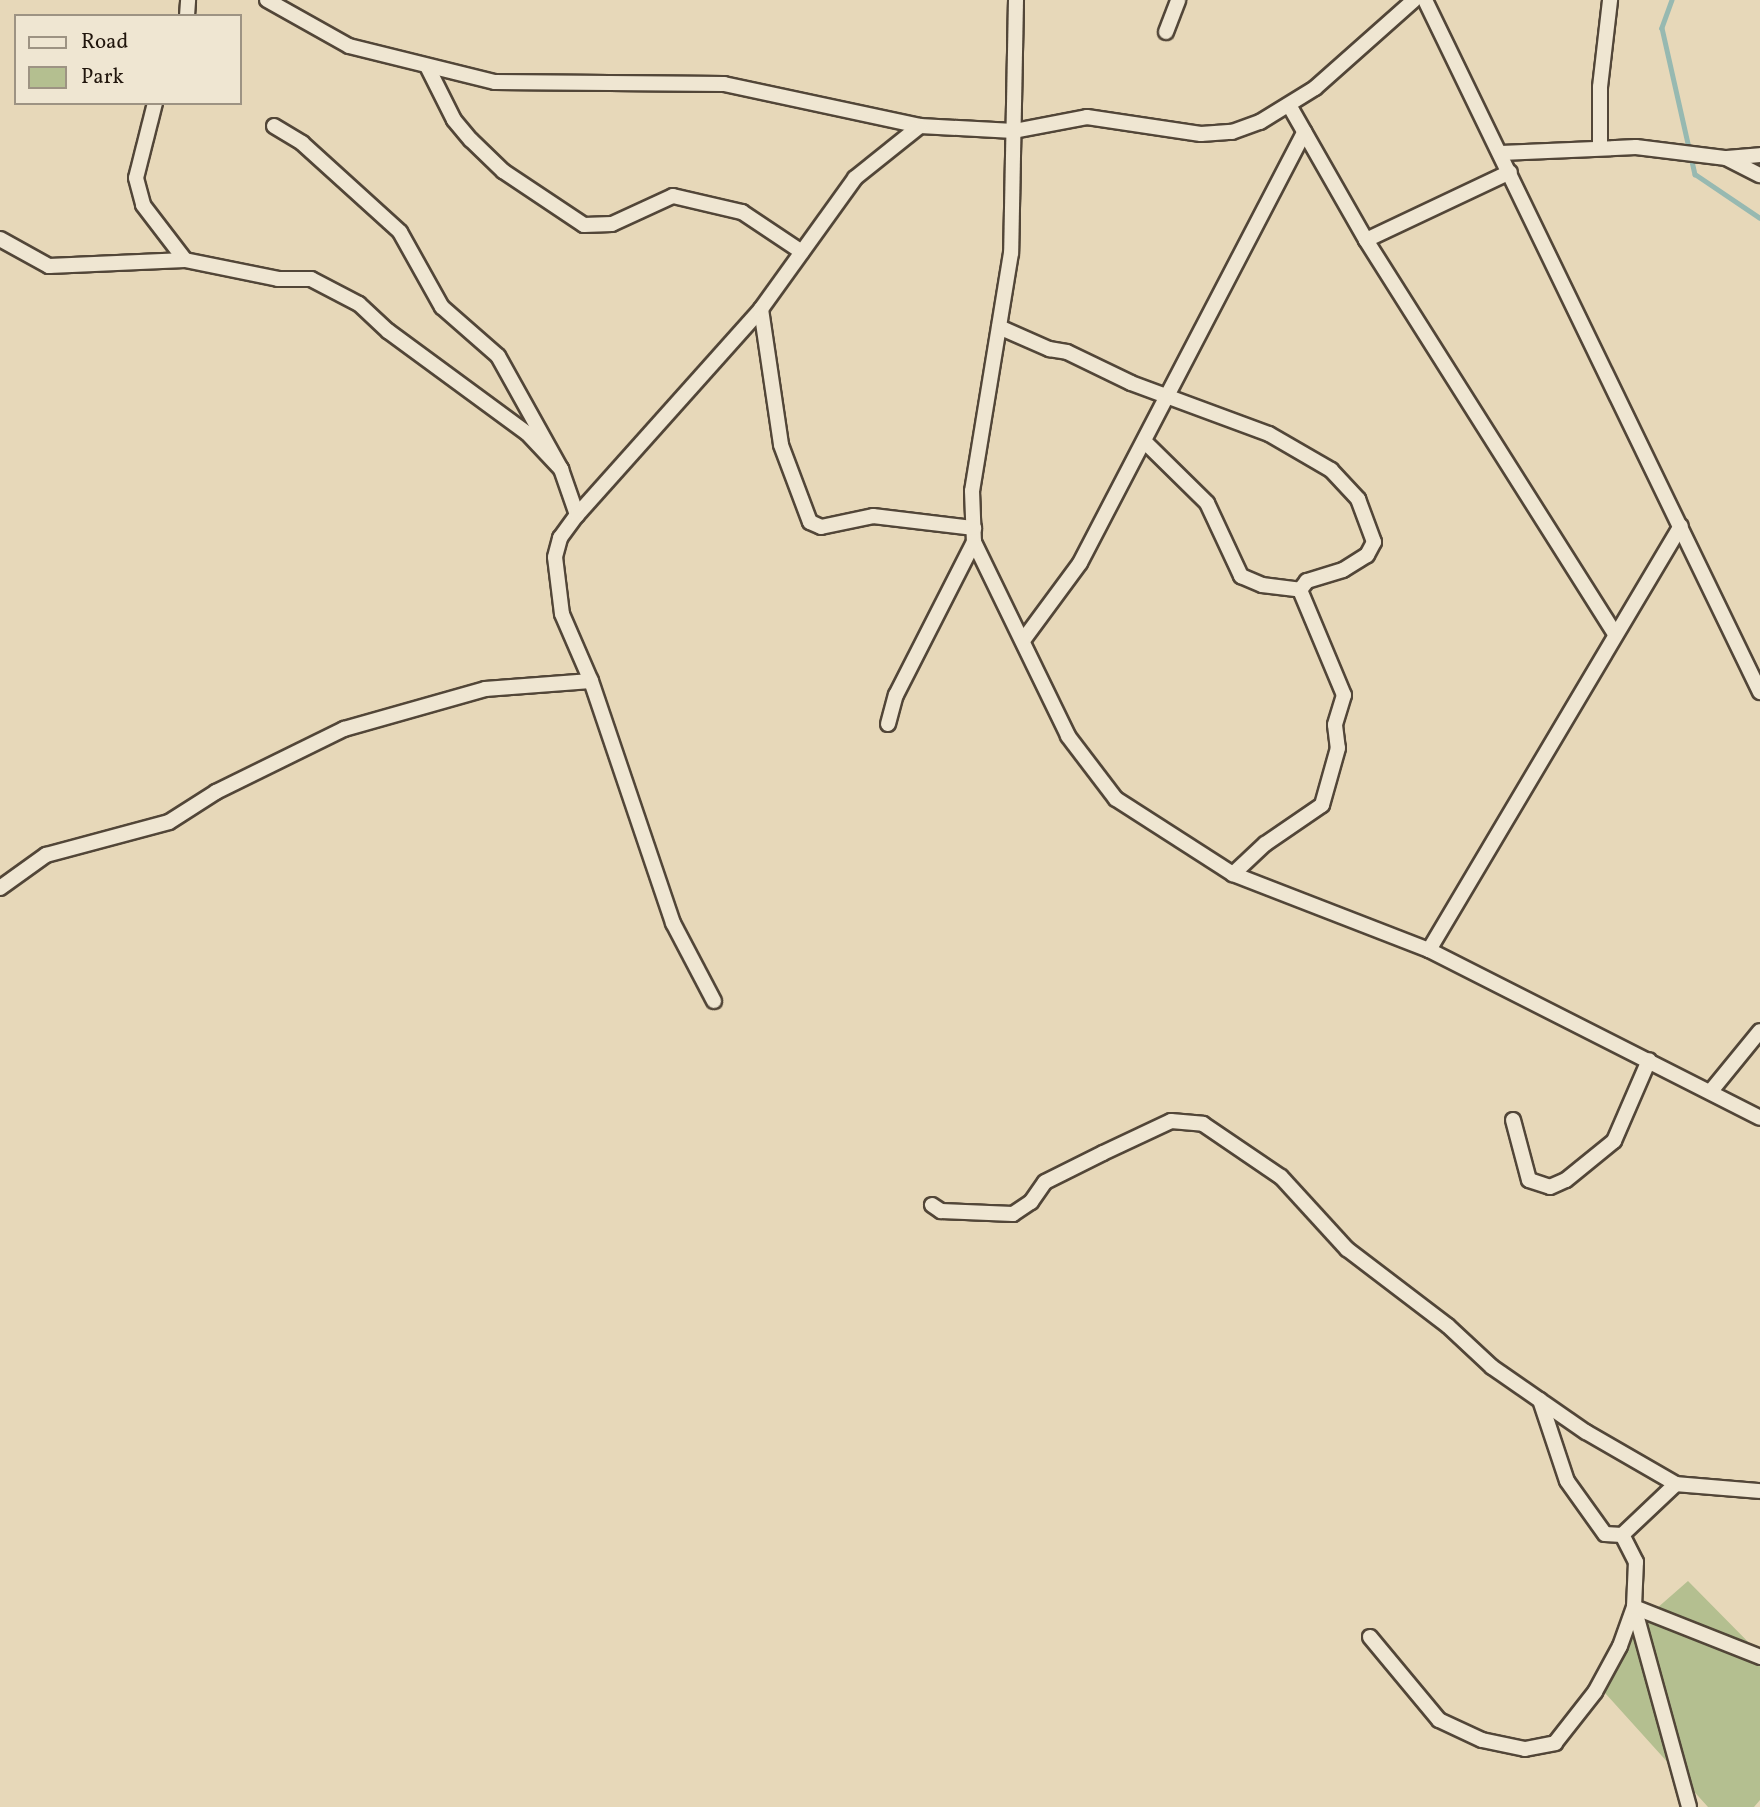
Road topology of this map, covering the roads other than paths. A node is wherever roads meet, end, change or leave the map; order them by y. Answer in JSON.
{"nodes":[{"id":1,"x":267,"y":0,"type":"edge"},
{"id":2,"x":1016,"y":0,"type":"edge"},
{"id":3,"x":1178,"y":0,"type":"edge"},
{"id":4,"x":1413,"y":0,"type":"edge"},
{"id":5,"x":1425,"y":0,"type":"edge"},
{"id":6,"x":1610,"y":0,"type":"edge"},
{"id":7,"x":1166,"y":32,"type":"dead end"},
{"id":8,"x":427,"y":66,"type":"junction"},
{"id":9,"x":154,"y":105,"type":"edge"},
{"id":10,"x":1289,"y":105,"type":"junction"},
{"id":11,"x":274,"y":126,"type":"dead end"},
{"id":12,"x":920,"y":126,"type":"junction"},
{"id":13,"x":1014,"y":131,"type":"junction"},
{"id":14,"x":1304,"y":132,"type":"junction"},
{"id":15,"x":1600,"y":148,"type":"junction"},
{"id":16,"x":1501,"y":153,"type":"junction"},
{"id":17,"x":1760,"y":155,"type":"edge"},
{"id":18,"x":1726,"y":158,"type":"junction"},
{"id":19,"x":1510,"y":172,"type":"junction"},
{"id":20,"x":1760,"y":175,"type":"edge"},
{"id":21,"x":0,"y":239,"type":"edge"},
{"id":22,"x":1366,"y":240,"type":"junction"},
{"id":23,"x":802,"y":252,"type":"junction"},
{"id":24,"x":185,"y":260,"type":"junction"},
{"id":25,"x":761,"y":309,"type":"junction"},
{"id":26,"x":999,"y":327,"type":"junction"},
{"id":27,"x":1169,"y":396,"type":"junction"},
{"id":28,"x":1145,"y":442,"type":"junction"},
{"id":29,"x":561,"y":469,"type":"junction"},
{"id":30,"x":577,"y":515,"type":"junction"},
{"id":31,"x":1681,"y":526,"type":"junction"},
{"id":32,"x":974,"y":535,"type":"junction"},
{"id":33,"x":1300,"y":590,"type":"junction"},
{"id":34,"x":1614,"y":632,"type":"junction"},
{"id":35,"x":1024,"y":639,"type":"junction"},
{"id":36,"x":591,"y":681,"type":"junction"},
{"id":37,"x":1760,"y":692,"type":"edge"},
{"id":38,"x":888,"y":724,"type":"dead end"},
{"id":39,"x":1233,"y":874,"type":"junction"},
{"id":40,"x":0,"y":888,"type":"edge"},
{"id":41,"x":1429,"y":950,"type":"junction"},
{"id":42,"x":714,"y":1001,"type":"dead end"},
{"id":43,"x":1760,"y":1031,"type":"edge"},
{"id":44,"x":1649,"y":1060,"type":"junction"},
{"id":45,"x":1711,"y":1091,"type":"junction"},
{"id":46,"x":1760,"y":1118,"type":"edge"},
{"id":47,"x":1513,"y":1120,"type":"dead end"},
{"id":48,"x":932,"y":1205,"type":"dead end"},
{"id":49,"x":1540,"y":1400,"type":"junction"},
{"id":50,"x":1676,"y":1484,"type":"junction"},
{"id":51,"x":1760,"y":1491,"type":"edge"},
{"id":52,"x":1622,"y":1535,"type":"junction"},
{"id":53,"x":1634,"y":1607,"type":"junction"},
{"id":54,"x":1370,"y":1637,"type":"dead end"},
{"id":55,"x":1760,"y":1657,"type":"edge"},
{"id":56,"x":1689,"y":1807,"type":"edge"}],
"edges":[{"from":1,"to":8,"type":"street"},
{"from":2,"to":13,"type":"street"},
{"from":3,"to":7,"type":"street"},
{"from":4,"to":10,"type":"street"},
{"from":5,"to":16,"type":"street"},
{"from":6,"to":15,"type":"street"},
{"from":8,"to":12,"type":"street"},
{"from":8,"to":23,"type":"street"},
{"from":9,"to":24,"type":"street"},
{"from":10,"to":13,"type":"street"},
{"from":10,"to":14,"type":"street"},
{"from":11,"to":29,"type":"street"},
{"from":12,"to":13,"type":"street"},
{"from":12,"to":23,"type":"street"},
{"from":13,"to":26,"type":"street"},
{"from":14,"to":22,"type":"street"},
{"from":14,"to":27,"type":"street"},
{"from":15,"to":16,"type":"street"},
{"from":15,"to":18,"type":"street"},
{"from":16,"to":19,"type":"street"},
{"from":17,"to":18,"type":"street"},
{"from":18,"to":20,"type":"street"},
{"from":19,"to":22,"type":"street"},
{"from":19,"to":31,"type":"street"},
{"from":21,"to":24,"type":"street"},
{"from":22,"to":34,"type":"street"},
{"from":23,"to":25,"type":"street"},
{"from":24,"to":29,"type":"street"},
{"from":25,"to":30,"type":"street"},
{"from":25,"to":32,"type":"street"},
{"from":26,"to":27,"type":"street"},
{"from":26,"to":32,"type":"street"},
{"from":27,"to":28,"type":"street"},
{"from":27,"to":33,"type":"street"},
{"from":28,"to":33,"type":"street"},
{"from":28,"to":35,"type":"street"},
{"from":29,"to":30,"type":"street"},
{"from":30,"to":36,"type":"street"},
{"from":31,"to":34,"type":"street"},
{"from":31,"to":37,"type":"street"},
{"from":32,"to":35,"type":"street"},
{"from":32,"to":38,"type":"street"},
{"from":33,"to":39,"type":"street"},
{"from":34,"to":41,"type":"street"},
{"from":35,"to":39,"type":"street"},
{"from":36,"to":40,"type":"street"},
{"from":36,"to":42,"type":"street"},
{"from":39,"to":41,"type":"street"},
{"from":41,"to":44,"type":"street"},
{"from":43,"to":45,"type":"street"},
{"from":44,"to":45,"type":"street"},
{"from":44,"to":47,"type":"street"},
{"from":45,"to":46,"type":"street"},
{"from":48,"to":49,"type":"street"},
{"from":49,"to":50,"type":"street"},
{"from":49,"to":52,"type":"street"},
{"from":50,"to":51,"type":"street"},
{"from":50,"to":52,"type":"street"},
{"from":52,"to":53,"type":"street"},
{"from":53,"to":54,"type":"street"},
{"from":53,"to":55,"type":"street"},
{"from":53,"to":56,"type":"street"}]}
